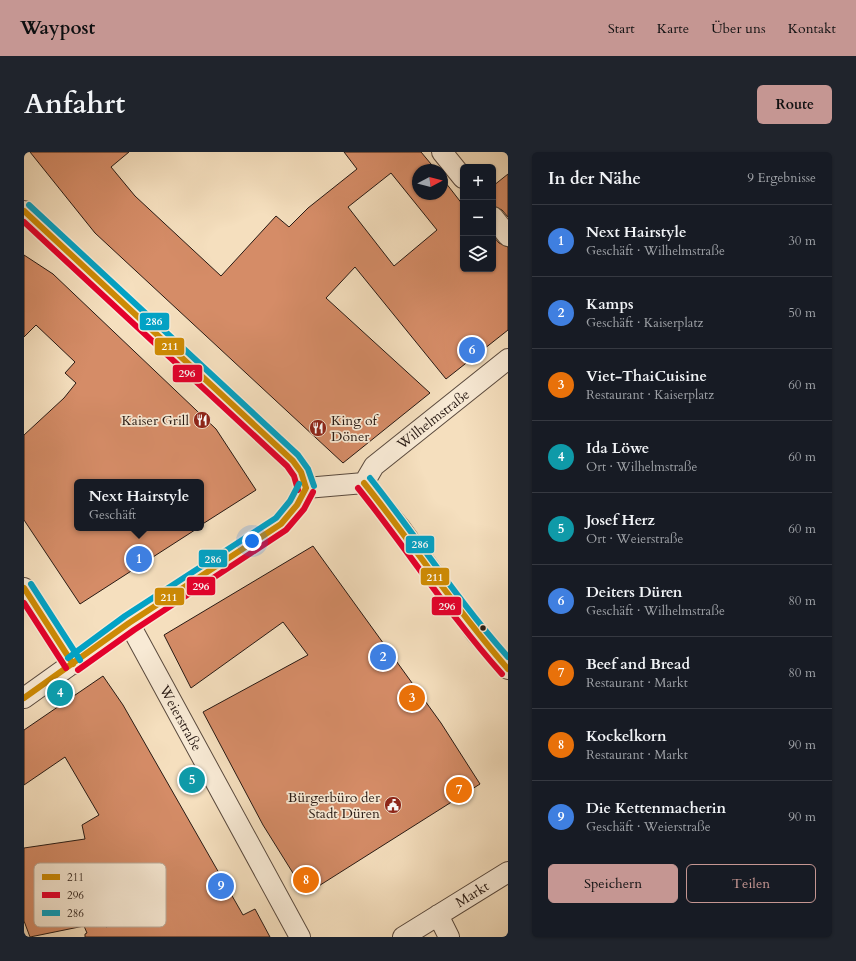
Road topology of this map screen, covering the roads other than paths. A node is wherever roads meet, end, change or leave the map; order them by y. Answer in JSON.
{"nodes":[{"id":1,"x":442,"y":152,"type":"edge"},
{"id":2,"x":460,"y":174,"type":"edge"},
{"id":3,"x":24,"y":211,"type":"edge"},
{"id":4,"x":508,"y":360,"type":"edge"},
{"id":5,"x":364,"y":483,"type":"junction"},
{"id":6,"x":306,"y":488,"type":"junction"},
{"id":7,"x":24,"y":588,"type":"edge"},
{"id":8,"x":129,"y":623,"type":"junction"},
{"id":9,"x":73,"y":664,"type":"junction"},
{"id":10,"x":508,"y":669,"type":"edge"},
{"id":11,"x":24,"y":698,"type":"edge"},
{"id":12,"x":507,"y":869,"type":"edge"},
{"id":13,"x":438,"y":916,"type":"junction"},
{"id":14,"x":300,"y":937,"type":"edge"},
{"id":15,"x":403,"y":937,"type":"edge"},
{"id":16,"x":449,"y":937,"type":"edge"}],
"edges":[{"from":1,"to":2,"type":"street"},
{"from":3,"to":6,"type":"street"},
{"from":4,"to":5,"type":"street","name":"Wilhelmstraße"},
{"from":5,"to":6,"type":"street"},
{"from":5,"to":10,"type":"street"},
{"from":6,"to":8,"type":"street"},
{"from":7,"to":9,"type":"street"},
{"from":8,"to":9,"type":"street"},
{"from":8,"to":14,"type":"street","name":"Weierstraße"},
{"from":9,"to":11,"type":"street"},
{"from":12,"to":13,"type":"street","name":"Markt"},
{"from":13,"to":15,"type":"street","name":"Markt"},
{"from":13,"to":16,"type":"street"}]}
